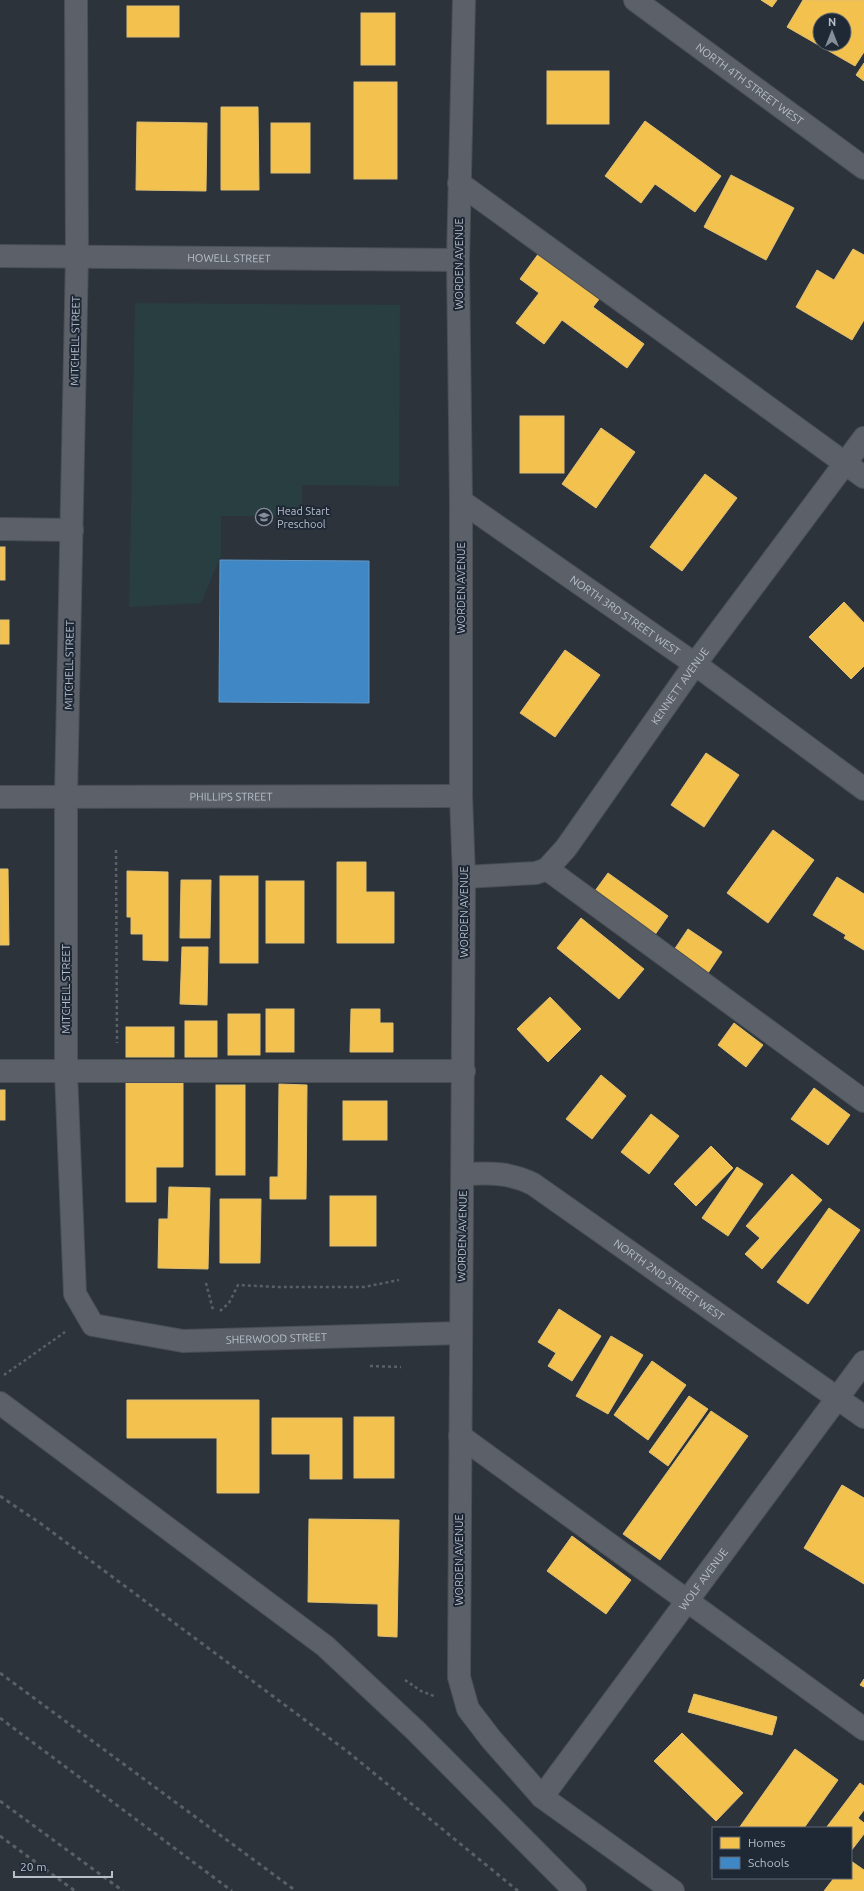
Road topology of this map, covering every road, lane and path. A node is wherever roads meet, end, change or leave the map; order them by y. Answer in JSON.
{"nodes":[{"id":1,"x":76,"y":0,"type":"edge"},
{"id":2,"x":464,"y":0,"type":"edge"},
{"id":3,"x":635,"y":0,"type":"edge"},
{"id":4,"x":864,"y":168,"type":"edge"},
{"id":5,"x":459,"y":183,"type":"junction"},
{"id":6,"x":0,"y":256,"type":"edge"},
{"id":7,"x":77,"y":256,"type":"junction"},
{"id":8,"x":458,"y":260,"type":"junction"},
{"id":9,"x":864,"y":438,"type":"edge"},
{"id":10,"x":845,"y":463,"type":"junction"},
{"id":11,"x":864,"y":477,"type":"edge"},
{"id":12,"x":462,"y":501,"type":"junction"},
{"id":13,"x":0,"y":529,"type":"edge"},
{"id":14,"x":72,"y":530,"type":"junction"},
{"id":15,"x":695,"y":664,"type":"junction"},
{"id":16,"x":864,"y":789,"type":"edge"},
{"id":17,"x":66,"y":796,"type":"junction"},
{"id":18,"x":461,"y":796,"type":"junction"},
{"id":19,"x":0,"y":797,"type":"edge"},
{"id":20,"x":116,"y":850,"type":"dead end"},
{"id":21,"x":547,"y":869,"type":"junction"},
{"id":22,"x":464,"y":877,"type":"junction"},
{"id":23,"x":0,"y":1071,"type":"edge"},
{"id":24,"x":464,"y":1071,"type":"junction"},
{"id":25,"x":66,"y":1072,"type":"junction"},
{"id":26,"x":117,"y":1072,"type":"junction"},
{"id":27,"x":864,"y":1100,"type":"edge"},
{"id":28,"x":464,"y":1174,"type":"junction"},
{"id":29,"x":398,"y":1280,"type":"dead end"},
{"id":30,"x":206,"y":1283,"type":"dead end"},
{"id":31,"x":93,"y":1325,"type":"junction"},
{"id":32,"x":460,"y":1333,"type":"junction"},
{"id":33,"x":864,"y":1362,"type":"edge"},
{"id":34,"x":0,"y":1378,"type":"edge"},
{"id":35,"x":837,"y":1397,"type":"junction"},
{"id":36,"x":0,"y":1403,"type":"edge"},
{"id":37,"x":864,"y":1417,"type":"edge"},
{"id":38,"x":460,"y":1436,"type":"junction"},
{"id":39,"x":687,"y":1600,"type":"junction"},
{"id":40,"x":864,"y":1729,"type":"edge"},
{"id":41,"x":542,"y":1797,"type":"junction"},
{"id":42,"x":575,"y":1891,"type":"edge"},
{"id":43,"x":673,"y":1891,"type":"edge"}],
"edges":[{"from":1,"to":7,"type":"street","name":"MITCHELL STREET"},
{"from":2,"to":5,"type":"street","name":"WORDEN AVENUE"},
{"from":3,"to":4,"type":"street","name":"NORTH 4TH STREET WEST"},
{"from":5,"to":8,"type":"street","name":"WORDEN AVENUE"},
{"from":5,"to":10,"type":"street"},
{"from":6,"to":7,"type":"street","name":"HOWELL STREET"},
{"from":7,"to":8,"type":"street","name":"HOWELL STREET"},
{"from":7,"to":14,"type":"street","name":"MITCHELL STREET"},
{"from":8,"to":12,"type":"street","name":"WORDEN AVENUE"},
{"from":9,"to":10,"type":"street","name":"KENNETT AVENUE"},
{"from":10,"to":11,"type":"street"},
{"from":10,"to":15,"type":"street","name":"KENNETT AVENUE"},
{"from":12,"to":15,"type":"street","name":"NORTH 3RD STREET WEST"},
{"from":12,"to":18,"type":"street","name":"WORDEN AVENUE"},
{"from":13,"to":14,"type":"street"},
{"from":14,"to":17,"type":"street","name":"MITCHELL STREET"},
{"from":15,"to":16,"type":"street","name":"NORTH 3RD STREET WEST"},
{"from":15,"to":21,"type":"street","name":"KENNETT AVENUE"},
{"from":17,"to":18,"type":"street","name":"PHILLIPS STREET"},
{"from":17,"to":19,"type":"street","name":"PHILLIPS STREET"},
{"from":17,"to":25,"type":"street","name":"MITCHELL STREET"},
{"from":18,"to":22,"type":"street","name":"WORDEN AVENUE"},
{"from":20,"to":26,"type":"path"},
{"from":21,"to":22,"type":"street"},
{"from":21,"to":27,"type":"street"},
{"from":22,"to":24,"type":"street","name":"WORDEN AVENUE"},
{"from":23,"to":25,"type":"street"},
{"from":24,"to":26,"type":"street"},
{"from":24,"to":28,"type":"street","name":"WORDEN AVENUE"},
{"from":25,"to":26,"type":"street"},
{"from":25,"to":31,"type":"street","name":"MITCHELL STREET"},
{"from":28,"to":32,"type":"street","name":"WORDEN AVENUE"},
{"from":28,"to":35,"type":"street","name":"NORTH 2ND STREET WEST"},
{"from":29,"to":30,"type":"path"},
{"from":31,"to":32,"type":"street","name":"SHERWOOD STREET"},
{"from":31,"to":34,"type":"path"},
{"from":32,"to":38,"type":"street","name":"WORDEN AVENUE"},
{"from":33,"to":35,"type":"street","name":"WOLF AVENUE"},
{"from":35,"to":37,"type":"street","name":"NORTH 2ND STREET WEST"},
{"from":35,"to":39,"type":"street","name":"WOLF AVENUE"},
{"from":36,"to":42,"type":"street"},
{"from":38,"to":39,"type":"street"},
{"from":38,"to":41,"type":"street","name":"WORDEN AVENUE"},
{"from":39,"to":40,"type":"street"},
{"from":39,"to":41,"type":"street","name":"WOLF AVENUE"},
{"from":41,"to":43,"type":"street","name":"WORDEN AVENUE"}]}
